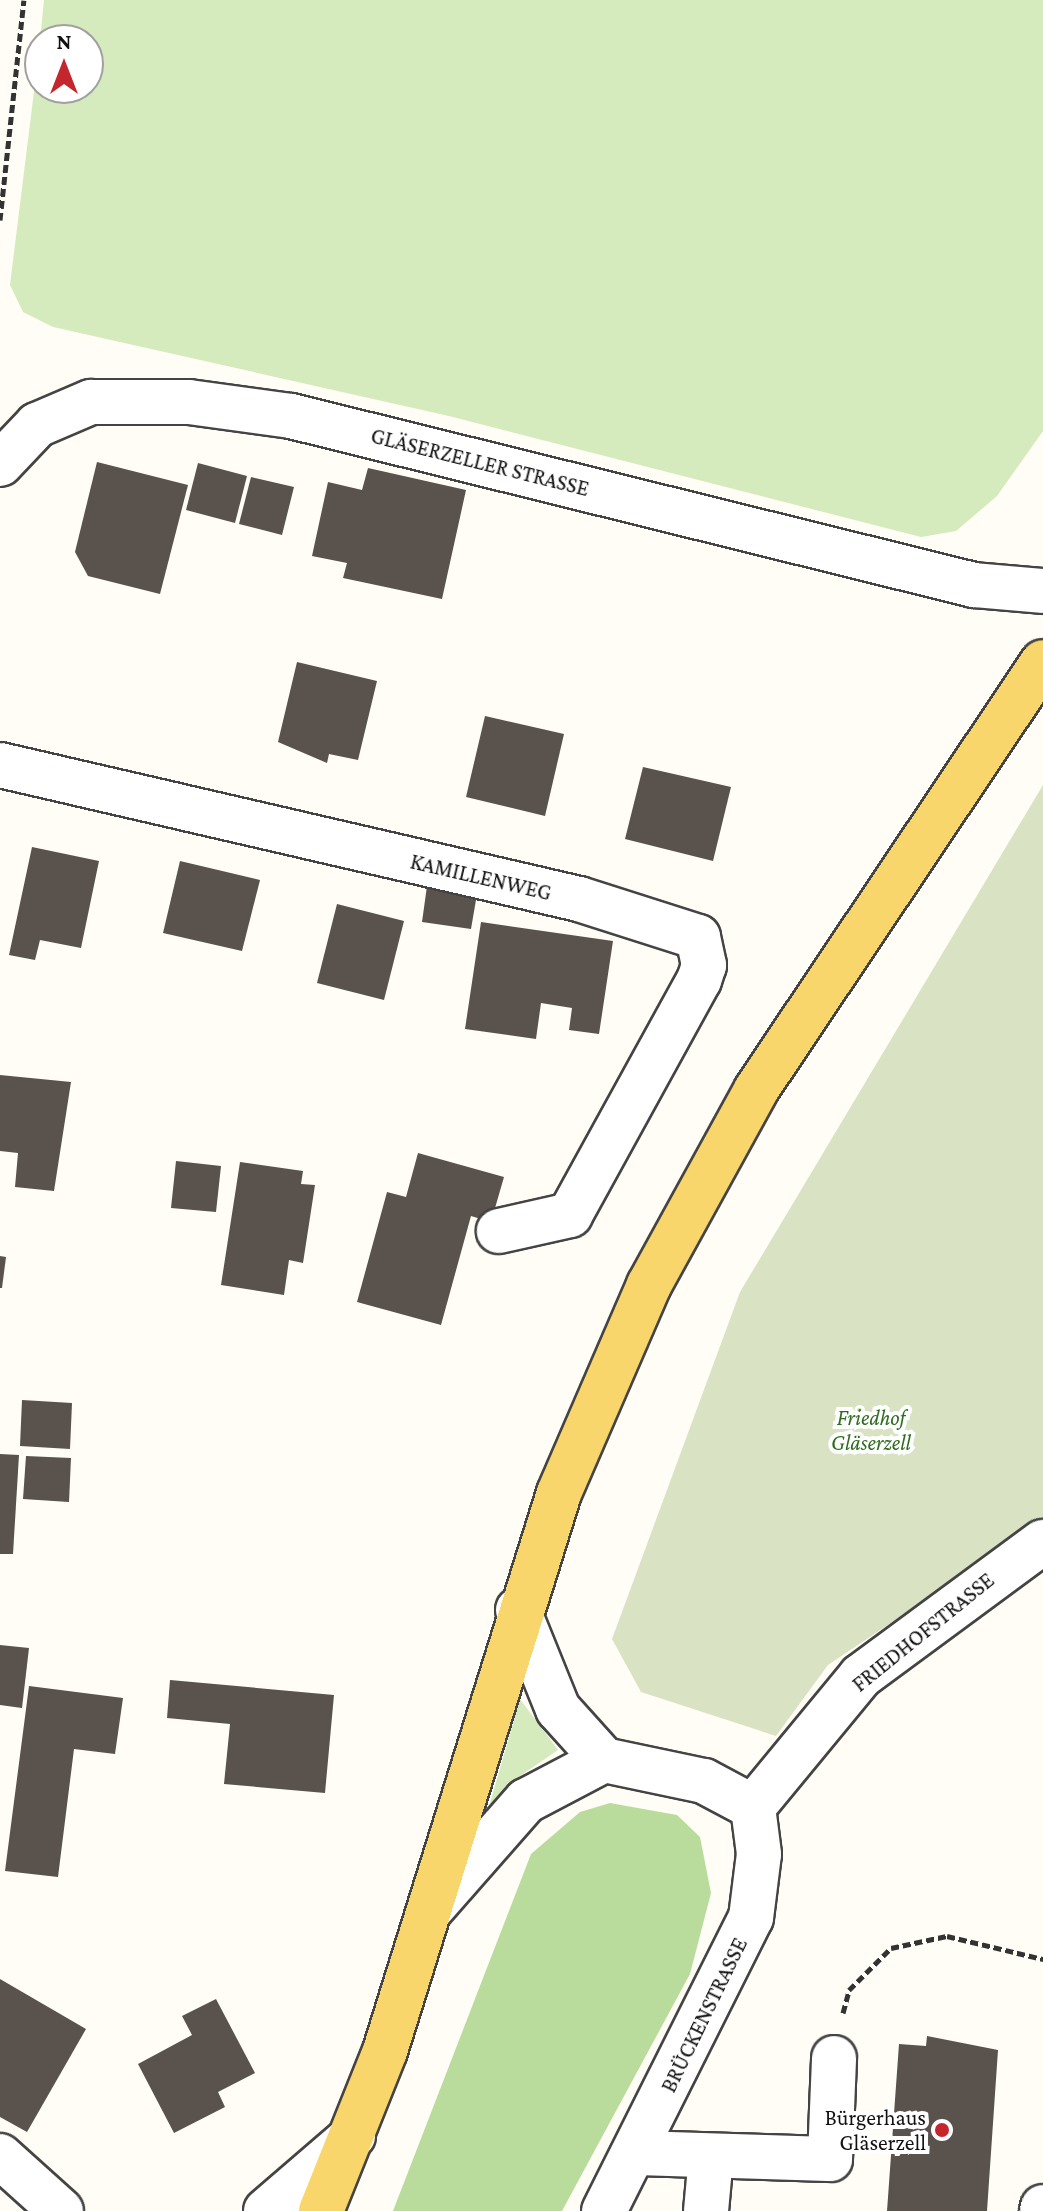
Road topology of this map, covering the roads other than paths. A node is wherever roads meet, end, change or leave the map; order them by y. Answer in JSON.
{"nodes":[{"id":1,"x":0,"y":464,"type":"edge"},
{"id":2,"x":1043,"y":591,"type":"edge"},
{"id":3,"x":1043,"y":662,"type":"edge"},
{"id":4,"x":0,"y":765,"type":"edge"},
{"id":5,"x":499,"y":1231,"type":"dead end"},
{"id":6,"x":1043,"y":1542,"type":"edge"},
{"id":7,"x":518,"y":1610,"type":"junction"},
{"id":8,"x":604,"y":1760,"type":"junction"},
{"id":9,"x":753,"y":1807,"type":"junction"},
{"id":10,"x":431,"y":1909,"type":"junction"},
{"id":11,"x":834,"y":2058,"type":"road end"},
{"id":12,"x":353,"y":2136,"type":"junction"},
{"id":13,"x":636,"y":2153,"type":"junction"},
{"id":14,"x":0,"y":2156,"type":"edge"},
{"id":15,"x":711,"y":2156,"type":"junction"},
{"id":16,"x":61,"y":2211,"type":"edge"},
{"id":17,"x":266,"y":2211,"type":"edge"},
{"id":18,"x":321,"y":2211,"type":"edge"},
{"id":19,"x":604,"y":2211,"type":"edge"},
{"id":20,"x":706,"y":2211,"type":"edge"}],
"edges":[{"from":1,"to":2,"type":"street","name":"GLÄSERZELLER STRASSE"},
{"from":3,"to":7,"type":"main road"},
{"from":4,"to":5,"type":"street","name":"KAMILLENWEG"},
{"from":6,"to":9,"type":"street","name":"FRIEDHOFSTRASSE"},
{"from":7,"to":8,"type":"street"},
{"from":7,"to":10,"type":"main road"},
{"from":8,"to":9,"type":"street"},
{"from":8,"to":10,"type":"street"},
{"from":9,"to":13,"type":"street","name":"BRÜCKENSTRASSE"},
{"from":10,"to":12,"type":"main road"},
{"from":11,"to":15,"type":"street"},
{"from":12,"to":17,"type":"street"},
{"from":12,"to":18,"type":"main road"},
{"from":13,"to":15,"type":"street"},
{"from":13,"to":19,"type":"street","name":"BRÜCKENSTRASSE"},
{"from":14,"to":16,"type":"street"},
{"from":15,"to":20,"type":"street"}]}
